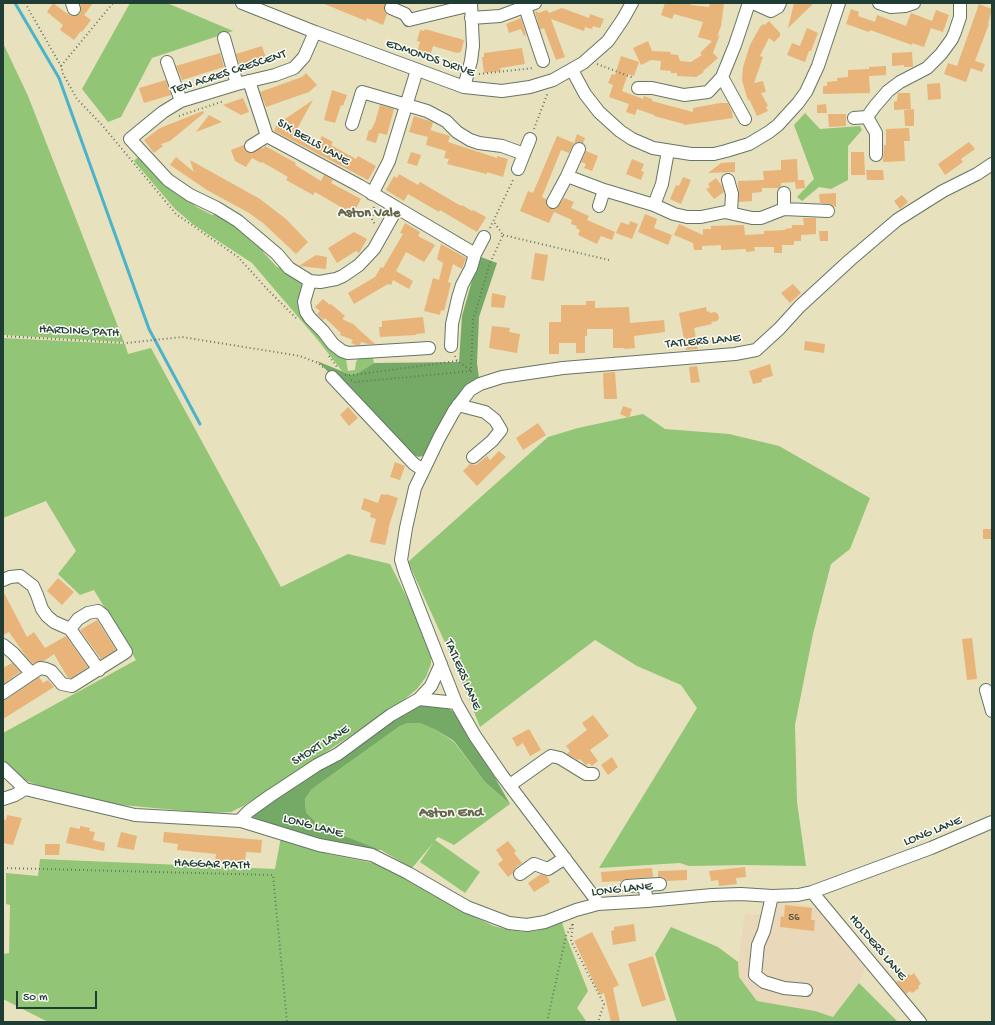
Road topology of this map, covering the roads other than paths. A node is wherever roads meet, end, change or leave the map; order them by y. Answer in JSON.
{"nodes":[{"id":1,"x":242,"y":3,"type":"edge"},
{"id":2,"x":632,"y":3,"type":"edge"},
{"id":3,"x":749,"y":3,"type":"edge"},
{"id":4,"x":753,"y":3,"type":"edge"},
{"id":5,"x":780,"y":3,"type":"edge"},
{"id":6,"x":839,"y":3,"type":"edge"},
{"id":7,"x":879,"y":3,"type":"edge"},
{"id":8,"x":914,"y":3,"type":"edge"},
{"id":9,"x":960,"y":3,"type":"edge"},
{"id":10,"x":471,"y":4,"type":"edge"},
{"id":11,"x":530,"y":5,"type":"edge"},
{"id":12,"x":391,"y":8,"type":"dead end"},
{"id":13,"x":471,"y":18,"type":"junction"},
{"id":14,"x":315,"y":32,"type":"junction"},
{"id":15,"x":224,"y":38,"type":"dead end"},
{"id":16,"x":543,"y":61,"type":"dead end"},
{"id":17,"x":167,"y":62,"type":"dead end"},
{"id":18,"x":417,"y":70,"type":"junction"},
{"id":19,"x":572,"y":70,"type":"junction"},
{"id":20,"x":654,"y":76,"type":"dead end"},
{"id":21,"x":722,"y":77,"type":"junction"},
{"id":22,"x":243,"y":83,"type":"junction"},
{"id":23,"x":464,"y":87,"type":"junction"},
{"id":24,"x":638,"y":88,"type":"road end"},
{"id":25,"x":652,"y":88,"type":"junction"},
{"id":26,"x":181,"y":101,"type":"junction"},
{"id":27,"x":406,"y":105,"type":"junction"},
{"id":28,"x":867,"y":117,"type":"junction"},
{"id":29,"x":854,"y":118,"type":"dead end"},
{"id":30,"x":745,"y":119,"type":"dead end"},
{"id":31,"x":352,"y":124,"type":"dead end"},
{"id":32,"x":267,"y":136,"type":"junction"},
{"id":33,"x":530,"y":139,"type":"road end"},
{"id":34,"x":251,"y":146,"type":"dead end"},
{"id":35,"x":579,"y":149,"type":"dead end"},
{"id":36,"x":668,"y":151,"type":"junction"},
{"id":37,"x":524,"y":154,"type":"junction"},
{"id":38,"x":876,"y":155,"type":"dead end"},
{"id":39,"x":992,"y":164,"type":"edge"},
{"id":40,"x":518,"y":169,"type":"road end"},
{"id":41,"x":567,"y":176,"type":"junction"},
{"id":42,"x":728,"y":180,"type":"dead end"},
{"id":43,"x":604,"y":190,"type":"junction"},
{"id":44,"x":784,"y":193,"type":"dead end"},
{"id":45,"x":372,"y":194,"type":"junction"},
{"id":46,"x":553,"y":202,"type":"dead end"},
{"id":47,"x":654,"y":205,"type":"junction"},
{"id":48,"x":599,"y":206,"type":"dead end"},
{"id":49,"x":397,"y":208,"type":"junction"},
{"id":50,"x":784,"y":209,"type":"junction"},
{"id":51,"x":731,"y":212,"type":"junction"},
{"id":52,"x":828,"y":212,"type":"dead end"},
{"id":53,"x":484,"y":237,"type":"road end"},
{"id":54,"x":475,"y":254,"type":"junction"},
{"id":55,"x":310,"y":281,"type":"junction"},
{"id":56,"x":451,"y":346,"type":"road end"},
{"id":57,"x":428,"y":348,"type":"dead end"},
{"id":58,"x":338,"y":374,"type":"road end"},
{"id":59,"x":458,"y":405,"type":"junction"},
{"id":60,"x":473,"y":457,"type":"dead end"},
{"id":61,"x":423,"y":470,"type":"junction"},
{"id":62,"x":3,"y":580,"type":"edge"},
{"id":63,"x":70,"y":629,"type":"junction"},
{"id":64,"x":3,"y":645,"type":"edge"},
{"id":65,"x":442,"y":664,"type":"junction"},
{"id":66,"x":99,"y":670,"type":"junction"},
{"id":67,"x":31,"y":673,"type":"junction"},
{"id":68,"x":986,"y":690,"type":"dead end"},
{"id":69,"x":4,"y":691,"type":"edge"},
{"id":70,"x":419,"y":699,"type":"junction"},
{"id":71,"x":456,"y":703,"type":"junction"},
{"id":72,"x":992,"y":711,"type":"edge"},
{"id":73,"x":3,"y":768,"type":"edge"},
{"id":74,"x":593,"y":774,"type":"dead end"},
{"id":75,"x":510,"y":785,"type":"junction"},
{"id":76,"x":25,"y":789,"type":"junction"},
{"id":77,"x":3,"y":799,"type":"edge"},
{"id":78,"x":241,"y":821,"type":"junction"},
{"id":79,"x":992,"y":822,"type":"edge"},
{"id":80,"x":565,"y":858,"type":"junction"},
{"id":81,"x":520,"y":874,"type":"dead end"},
{"id":82,"x":660,"y":884,"type":"dead end"},
{"id":83,"x":642,"y":885,"type":"junction"},
{"id":84,"x":627,"y":886,"type":"dead end"},
{"id":85,"x":812,"y":892,"type":"junction"},
{"id":86,"x":772,"y":896,"type":"junction"},
{"id":87,"x":646,"y":901,"type":"junction"},
{"id":88,"x":598,"y":904,"type":"junction"},
{"id":89,"x":806,"y":990,"type":"dead end"},
{"id":90,"x":920,"y":1022,"type":"edge"}],
"edges":[{"from":1,"to":14,"type":"street","name":"EDMONDS DRIVE"},
{"from":2,"to":19,"type":"street","name":"EDMONDS DRIVE"},
{"from":3,"to":21,"type":"street"},
{"from":4,"to":5,"type":"street"},
{"from":6,"to":36,"type":"street"},
{"from":7,"to":8,"type":"street"},
{"from":9,"to":28,"type":"street"},
{"from":10,"to":12,"type":"street"},
{"from":10,"to":13,"type":"street"},
{"from":11,"to":13,"type":"street"},
{"from":11,"to":16,"type":"street"},
{"from":13,"to":23,"type":"street"},
{"from":14,"to":18,"type":"street","name":"EDMONDS DRIVE"},
{"from":14,"to":22,"type":"street","name":"TEN ACRES CRESCENT"},
{"from":15,"to":22,"type":"street","name":"SIX BELLS LANE"},
{"from":17,"to":26,"type":"street"},
{"from":18,"to":23,"type":"street","name":"EDMONDS DRIVE"},
{"from":18,"to":27,"type":"street"},
{"from":19,"to":23,"type":"street","name":"EDMONDS DRIVE"},
{"from":19,"to":36,"type":"street"},
{"from":20,"to":25,"type":"street"},
{"from":21,"to":25,"type":"street"},
{"from":21,"to":30,"type":"street"},
{"from":22,"to":26,"type":"street","name":"TEN ACRES CRESCENT"},
{"from":22,"to":32,"type":"street","name":"SIX BELLS LANE"},
{"from":24,"to":25,"type":"street"},
{"from":26,"to":55,"type":"street","name":"TEN ACRES CRESCENT"},
{"from":27,"to":31,"type":"street"},
{"from":27,"to":37,"type":"street"},
{"from":27,"to":45,"type":"street"},
{"from":28,"to":29,"type":"street"},
{"from":28,"to":38,"type":"street"},
{"from":32,"to":34,"type":"street"},
{"from":32,"to":45,"type":"street","name":"SIX BELLS LANE"},
{"from":33,"to":37,"type":"street"},
{"from":35,"to":41,"type":"street"},
{"from":36,"to":47,"type":"street"},
{"from":37,"to":40,"type":"street"},
{"from":39,"to":59,"type":"street","name":"TATLERS LANE"},
{"from":41,"to":43,"type":"street"},
{"from":41,"to":46,"type":"street"},
{"from":42,"to":51,"type":"street"},
{"from":43,"to":47,"type":"street"},
{"from":43,"to":48,"type":"street"},
{"from":44,"to":50,"type":"street"},
{"from":45,"to":49,"type":"street"},
{"from":47,"to":51,"type":"street"},
{"from":49,"to":54,"type":"street"},
{"from":49,"to":55,"type":"street"},
{"from":50,"to":51,"type":"street"},
{"from":50,"to":52,"type":"street"},
{"from":53,"to":54,"type":"street"},
{"from":54,"to":56,"type":"street"},
{"from":55,"to":57,"type":"street"},
{"from":58,"to":61,"type":"street"},
{"from":59,"to":60,"type":"street"},
{"from":59,"to":61,"type":"street","name":"TATLERS LANE"},
{"from":61,"to":65,"type":"street","name":"TATLERS LANE"},
{"from":62,"to":63,"type":"street"},
{"from":63,"to":66,"type":"street"},
{"from":63,"to":66,"type":"street"},
{"from":64,"to":67,"type":"street"},
{"from":65,"to":70,"type":"street","name":"SHORT LANE"},
{"from":65,"to":71,"type":"street","name":"TATLERS LANE"},
{"from":66,"to":67,"type":"street"},
{"from":67,"to":69,"type":"street"},
{"from":68,"to":72,"type":"street"},
{"from":70,"to":71,"type":"street"},
{"from":70,"to":78,"type":"street","name":"SHORT LANE"},
{"from":71,"to":75,"type":"street","name":"TATLERS LANE"},
{"from":73,"to":76,"type":"street"},
{"from":74,"to":75,"type":"street"},
{"from":75,"to":80,"type":"street","name":"TATLERS LANE"},
{"from":76,"to":77,"type":"street"},
{"from":76,"to":78,"type":"street","name":"LONG LANE"},
{"from":78,"to":88,"type":"street","name":"LONG LANE"},
{"from":79,"to":85,"type":"street","name":"LONG LANE"},
{"from":80,"to":81,"type":"street"},
{"from":80,"to":88,"type":"street","name":"TATLERS LANE"},
{"from":82,"to":83,"type":"street"},
{"from":83,"to":84,"type":"street"},
{"from":83,"to":87,"type":"street"},
{"from":85,"to":86,"type":"street","name":"LONG LANE"},
{"from":85,"to":90,"type":"street","name":"HOLDERS LANE"},
{"from":86,"to":87,"type":"street","name":"LONG LANE"},
{"from":86,"to":89,"type":"street"},
{"from":87,"to":88,"type":"street","name":"LONG LANE"}]}
